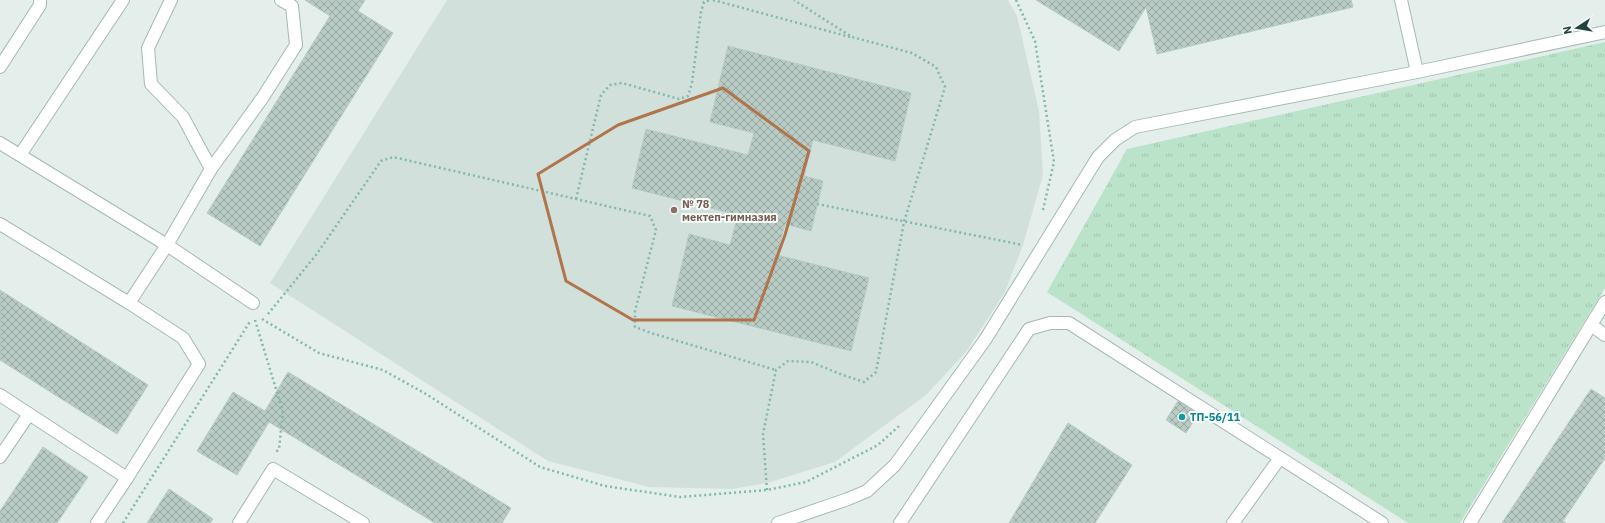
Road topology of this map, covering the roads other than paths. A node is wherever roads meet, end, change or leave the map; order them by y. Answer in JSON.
{"nodes":[{"id":1,"x":40,"y":0,"type":"edge"},
{"id":2,"x":123,"y":0,"type":"edge"},
{"id":3,"x":171,"y":0,"type":"edge"},
{"id":4,"x":281,"y":0,"type":"edge"},
{"id":5,"x":1401,"y":0,"type":"edge"},
{"id":6,"x":1605,"y":32,"type":"edge"},
{"id":7,"x":0,"y":67,"type":"edge"},
{"id":8,"x":1418,"y":72,"type":"junction"},
{"id":9,"x":0,"y":143,"type":"edge"},
{"id":10,"x":20,"y":154,"type":"junction"},
{"id":11,"x":211,"y":169,"type":"junction"},
{"id":12,"x":0,"y":224,"type":"edge"},
{"id":13,"x":167,"y":245,"type":"junction"},
{"id":14,"x":1605,"y":302,"type":"edge"},
{"id":15,"x":129,"y":303,"type":"junction"},
{"id":16,"x":253,"y":303,"type":"dead end"},
{"id":17,"x":1591,"y":325,"type":"junction"},
{"id":18,"x":1605,"y":335,"type":"edge"},
{"id":19,"x":0,"y":395,"type":"edge"},
{"id":20,"x":29,"y":414,"type":"junction"},
{"id":21,"x":0,"y":457,"type":"edge"},
{"id":22,"x":1280,"y":458,"type":"junction"},
{"id":23,"x":127,"y":478,"type":"junction"},
{"id":24,"x":1375,"y":521,"type":"edge"},
{"id":25,"x":97,"y":523,"type":"edge"},
{"id":26,"x":239,"y":523,"type":"edge"},
{"id":27,"x":363,"y":523,"type":"edge"},
{"id":28,"x":778,"y":523,"type":"edge"},
{"id":29,"x":900,"y":523,"type":"edge"},
{"id":30,"x":1233,"y":523,"type":"edge"},
{"id":31,"x":1470,"y":523,"type":"edge"}],
"edges":[{"from":1,"to":7,"type":"lane"},
{"from":2,"to":10,"type":"lane"},
{"from":3,"to":11,"type":"lane"},
{"from":4,"to":11,"type":"lane"},
{"from":5,"to":8,"type":"lane"},
{"from":6,"to":8,"type":"lane"},
{"from":8,"to":28,"type":"lane"},
{"from":9,"to":10,"type":"lane"},
{"from":10,"to":13,"type":"lane"},
{"from":11,"to":13,"type":"lane"},
{"from":12,"to":15,"type":"lane"},
{"from":13,"to":15,"type":"lane"},
{"from":13,"to":16,"type":"lane"},
{"from":14,"to":17,"type":"lane"},
{"from":15,"to":23,"type":"lane"},
{"from":17,"to":18,"type":"lane"},
{"from":17,"to":31,"type":"lane"},
{"from":19,"to":20,"type":"lane"},
{"from":20,"to":21,"type":"lane"},
{"from":20,"to":23,"type":"lane"},
{"from":22,"to":24,"type":"lane"},
{"from":22,"to":29,"type":"lane"},
{"from":22,"to":30,"type":"lane"},
{"from":23,"to":25,"type":"lane"},
{"from":26,"to":27,"type":"lane"}]}
